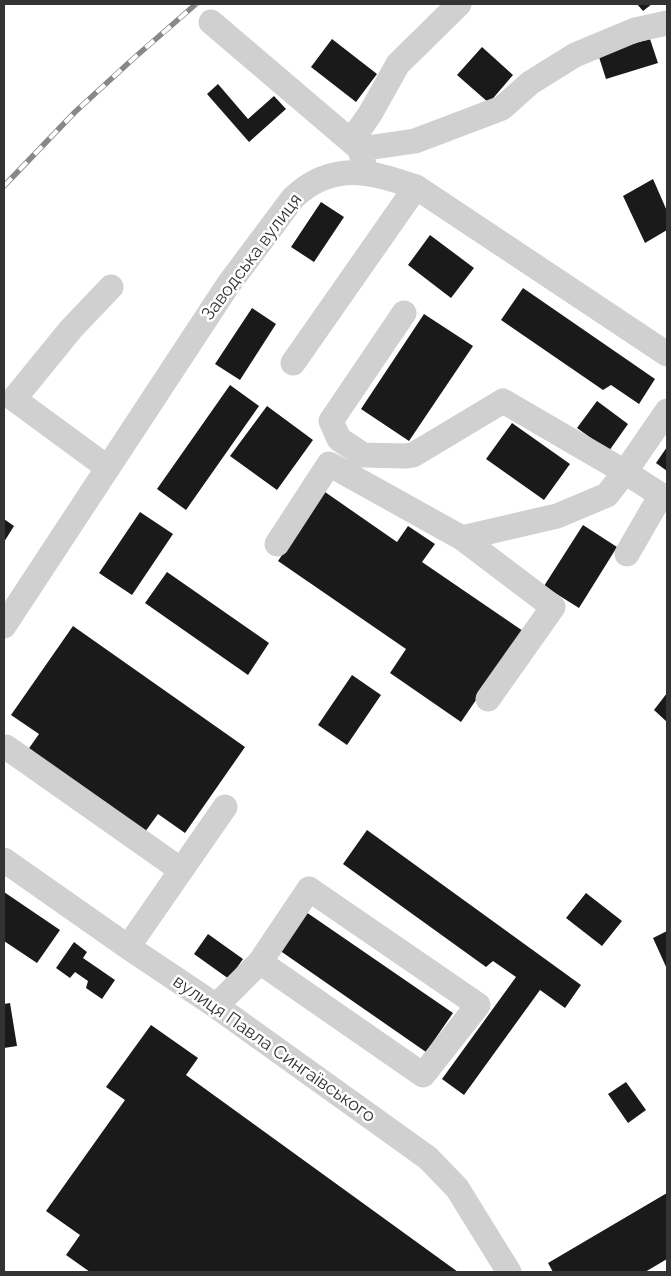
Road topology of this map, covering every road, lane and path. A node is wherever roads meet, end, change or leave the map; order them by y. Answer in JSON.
{"nodes":[{"id":1,"x":459,"y":4,"type":"edge"},
{"id":2,"x":211,"y":22,"type":"dead end"},
{"id":3,"x":667,"y":23,"type":"edge"},
{"id":4,"x":356,"y":145,"type":"junction"},
{"id":5,"x":365,"y":173,"type":"junction"},
{"id":6,"x":416,"y":187,"type":"junction"},
{"id":7,"x":110,"y":287,"type":"dead end"},
{"id":8,"x":404,"y":313,"type":"dead end"},
{"id":9,"x":667,"y":354,"type":"edge"},
{"id":10,"x":293,"y":362,"type":"dead end"},
{"id":11,"x":667,"y":411,"type":"edge"},
{"id":12,"x":108,"y":468,"type":"junction"},
{"id":13,"x":625,"y":472,"type":"junction"},
{"id":14,"x":664,"y":497,"type":"edge"},
{"id":15,"x":462,"y":538,"type":"junction"},
{"id":16,"x":277,"y":544,"type":"dead end"},
{"id":17,"x":627,"y":554,"type":"dead end"},
{"id":18,"x":4,"y":626,"type":"edge"},
{"id":19,"x":488,"y":699,"type":"dead end"},
{"id":20,"x":6,"y":746,"type":"dead end"},
{"id":21,"x":225,"y":808,"type":"dead end"},
{"id":22,"x":4,"y":860,"type":"edge"},
{"id":23,"x":181,"y":870,"type":"junction"},
{"id":24,"x":128,"y":947,"type":"junction"},
{"id":25,"x":260,"y":962,"type":"junction"},
{"id":26,"x":216,"y":1006,"type":"junction"},
{"id":27,"x":509,"y":1272,"type":"edge"}],
"edges":[{"from":1,"to":4,"type":"street"},
{"from":2,"to":4,"type":"street"},
{"from":3,"to":4,"type":"street"},
{"from":4,"to":5,"type":"street"},
{"from":5,"to":6,"type":"street","name":"Заводська вулиця"},
{"from":5,"to":12,"type":"street","name":"Заводська вулиця"},
{"from":6,"to":9,"type":"street","name":"Заводська вулиця"},
{"from":6,"to":10,"type":"street"},
{"from":7,"to":12,"type":"street"},
{"from":8,"to":13,"type":"street"},
{"from":11,"to":13,"type":"street"},
{"from":12,"to":18,"type":"street","name":"Заводська вулиця"},
{"from":13,"to":14,"type":"street"},
{"from":13,"to":15,"type":"street"},
{"from":14,"to":17,"type":"street"},
{"from":15,"to":16,"type":"street"},
{"from":15,"to":19,"type":"street"},
{"from":20,"to":23,"type":"street"},
{"from":21,"to":23,"type":"street"},
{"from":22,"to":24,"type":"street","name":"вулиця Павла Сингаївського"},
{"from":23,"to":24,"type":"street"},
{"from":24,"to":26,"type":"street","name":"вулиця Павла Сингаївського"},
{"from":25,"to":25,"type":"street"},
{"from":25,"to":26,"type":"street"},
{"from":26,"to":27,"type":"street","name":"вулиця Павла Сингаївського"}]}
